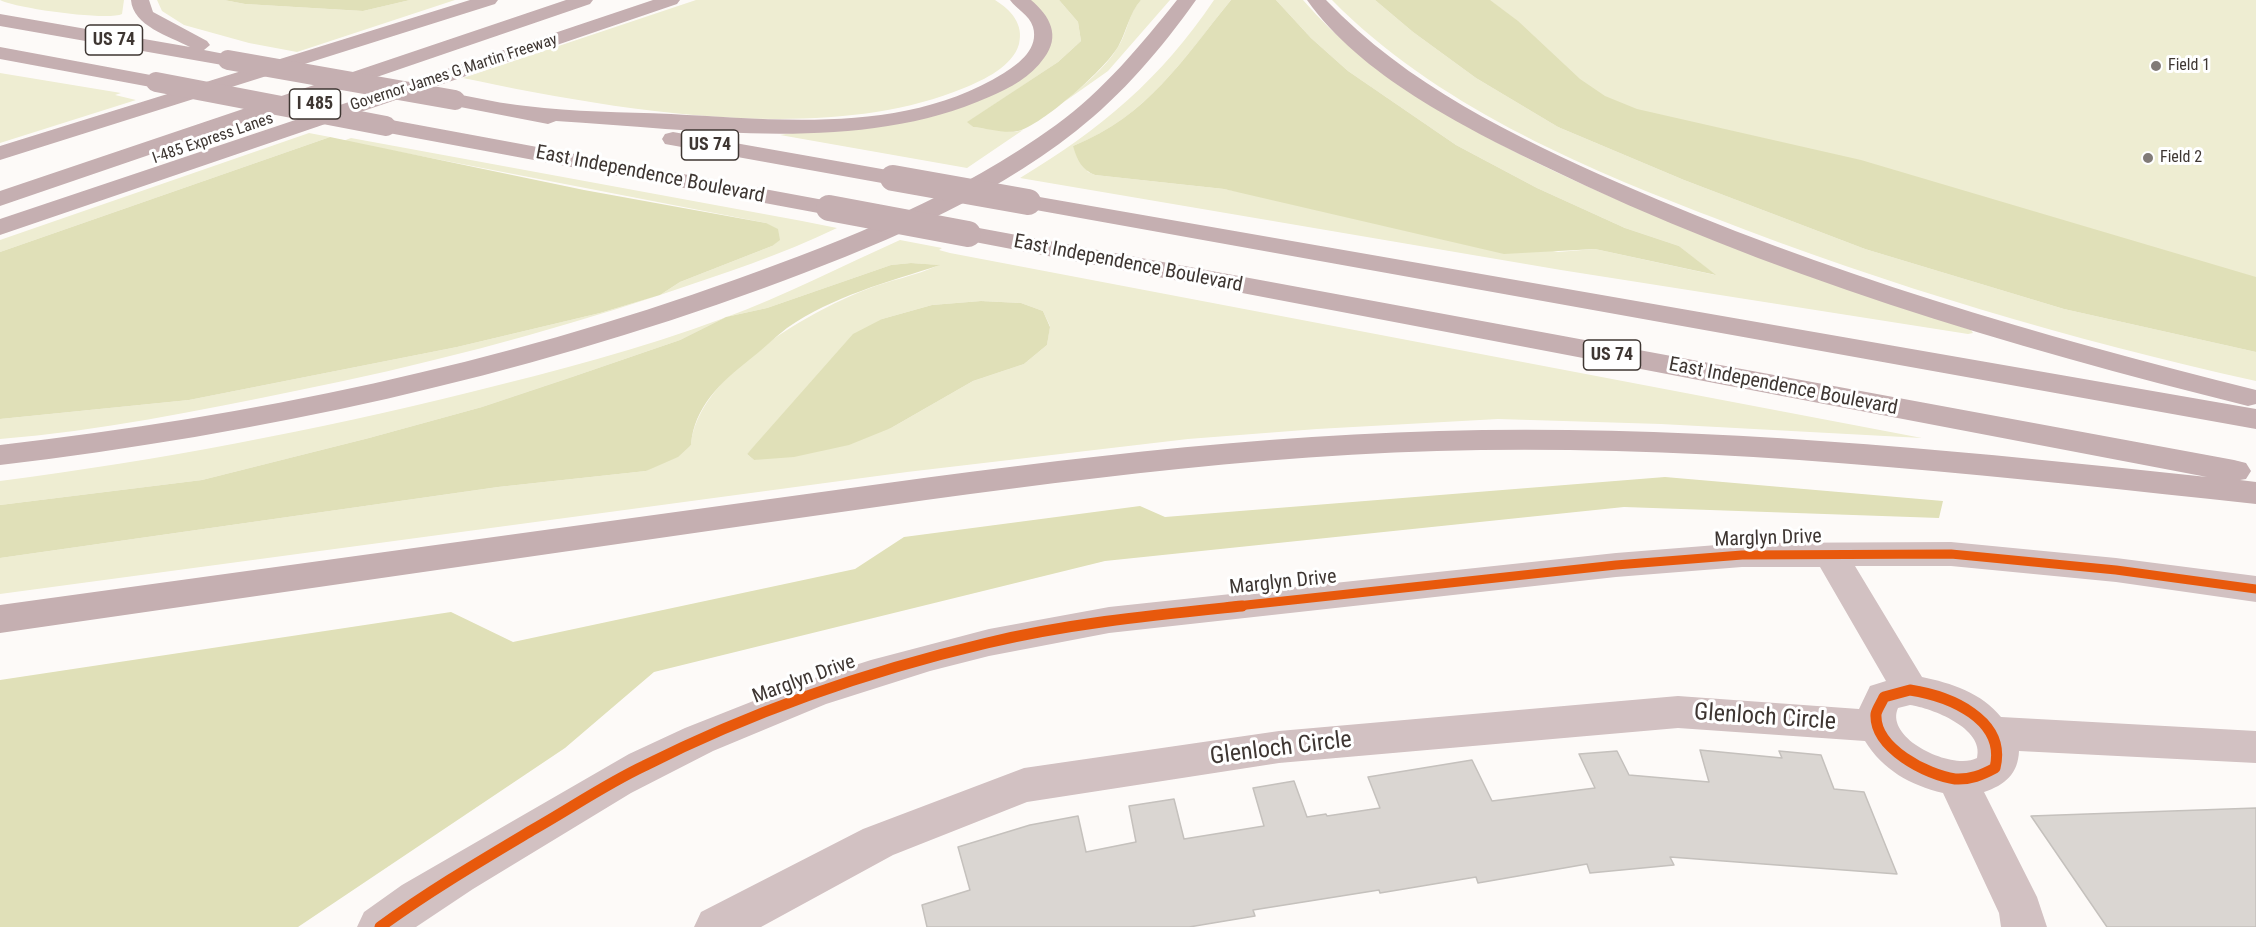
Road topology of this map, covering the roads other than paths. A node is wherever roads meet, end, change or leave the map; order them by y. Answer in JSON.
{"nodes":[{"id":1,"x":140,"y":0,"type":"edge"},
{"id":2,"x":471,"y":0,"type":"edge"},
{"id":3,"x":489,"y":0,"type":"edge"},
{"id":4,"x":552,"y":0,"type":"edge"},
{"id":5,"x":584,"y":0,"type":"edge"},
{"id":6,"x":632,"y":0,"type":"edge"},
{"id":7,"x":670,"y":0,"type":"edge"},
{"id":8,"x":685,"y":0,"type":"edge"},
{"id":9,"x":1019,"y":0,"type":"edge"},
{"id":10,"x":1187,"y":0,"type":"edge"},
{"id":11,"x":1316,"y":0,"type":"edge"},
{"id":12,"x":616,"y":19,"type":"junction"},
{"id":13,"x":0,"y":20,"type":"edge"},
{"id":14,"x":410,"y":24,"type":"junction"},
{"id":15,"x":0,"y":53,"type":"edge"},
{"id":16,"x":0,"y":59,"type":"edge"},
{"id":17,"x":228,"y":60,"type":"junction"},
{"id":18,"x":41,"y":61,"type":"junction"},
{"id":19,"x":526,"y":113,"type":"junction"},
{"id":20,"x":0,"y":153,"type":"edge"},
{"id":21,"x":0,"y":184,"type":"edge"},
{"id":22,"x":0,"y":199,"type":"edge"},
{"id":23,"x":0,"y":212,"type":"edge"},
{"id":24,"x":0,"y":227,"type":"edge"},
{"id":25,"x":2256,"y":399,"type":"edge"},
{"id":26,"x":2256,"y":419,"type":"edge"},
{"id":27,"x":0,"y":455,"type":"edge"},
{"id":28,"x":2256,"y":475,"type":"edge"},
{"id":29,"x":2256,"y":493,"type":"edge"},
{"id":30,"x":1831,"y":555,"type":"junction"},
{"id":31,"x":2256,"y":589,"type":"edge"},
{"id":32,"x":0,"y":619,"type":"edge"},
{"id":33,"x":1910,"y":690,"type":"junction"},
{"id":34,"x":1878,"y":726,"type":"junction"},
{"id":35,"x":1991,"y":733,"type":"junction"},
{"id":36,"x":2256,"y":747,"type":"edge"},
{"id":37,"x":1957,"y":780,"type":"junction"},
{"id":38,"x":380,"y":927,"type":"edge"},
{"id":39,"x":717,"y":927,"type":"edge"},
{"id":40,"x":2024,"y":927,"type":"edge"}],
"edges":[{"from":1,"to":17,"type":"highway"},
{"from":2,"to":14,"type":"highway"},
{"from":3,"to":14,"type":"highway"},
{"from":4,"to":21,"type":"highway","name":"Governor James G Martin Freeway","number":"I 485"},
{"from":5,"to":22,"type":"highway","name":"I-485 Express Lanes","number":"I 485"},
{"from":6,"to":23,"type":"highway","name":"I-485 Express Lanes","number":"I 485"},
{"from":7,"to":12,"type":"highway","name":"Governor James G Martin Freeway","number":"I 485"},
{"from":8,"to":12,"type":"highway"},
{"from":9,"to":19,"type":"highway"},
{"from":10,"to":27,"type":"highway"},
{"from":11,"to":25,"type":"highway"},
{"from":12,"to":24,"type":"highway","name":"Governor James G Martin Freeway","number":"I 485"},
{"from":13,"to":17,"type":"highway","name":"East Independence Boulevard","number":"US 74"},
{"from":14,"to":20,"type":"highway"},
{"from":15,"to":18,"type":"highway","name":"East Independence Boulevard","number":"US 74"},
{"from":16,"to":18,"type":"highway"},
{"from":17,"to":19,"type":"highway","name":"East Independence Boulevard","number":"US 74","bridge":true},
{"from":18,"to":28,"type":"highway","name":"East Independence Boulevard","number":"US 74","bridge":true},
{"from":19,"to":26,"type":"highway","name":"East Independence Boulevard","number":"US 74","bridge":true},
{"from":29,"to":32,"type":"highway"},
{"from":30,"to":31,"type":"street","name":"Marglyn Drive"},
{"from":30,"to":33,"type":"street"},
{"from":30,"to":38,"type":"street","name":"Marglyn Drive"},
{"from":33,"to":34,"type":"street"},
{"from":33,"to":35,"type":"street"},
{"from":34,"to":37,"type":"street"},
{"from":34,"to":39,"type":"street","name":"Glenloch Circle"},
{"from":35,"to":36,"type":"street"},
{"from":35,"to":37,"type":"street"},
{"from":37,"to":40,"type":"street"}]}
